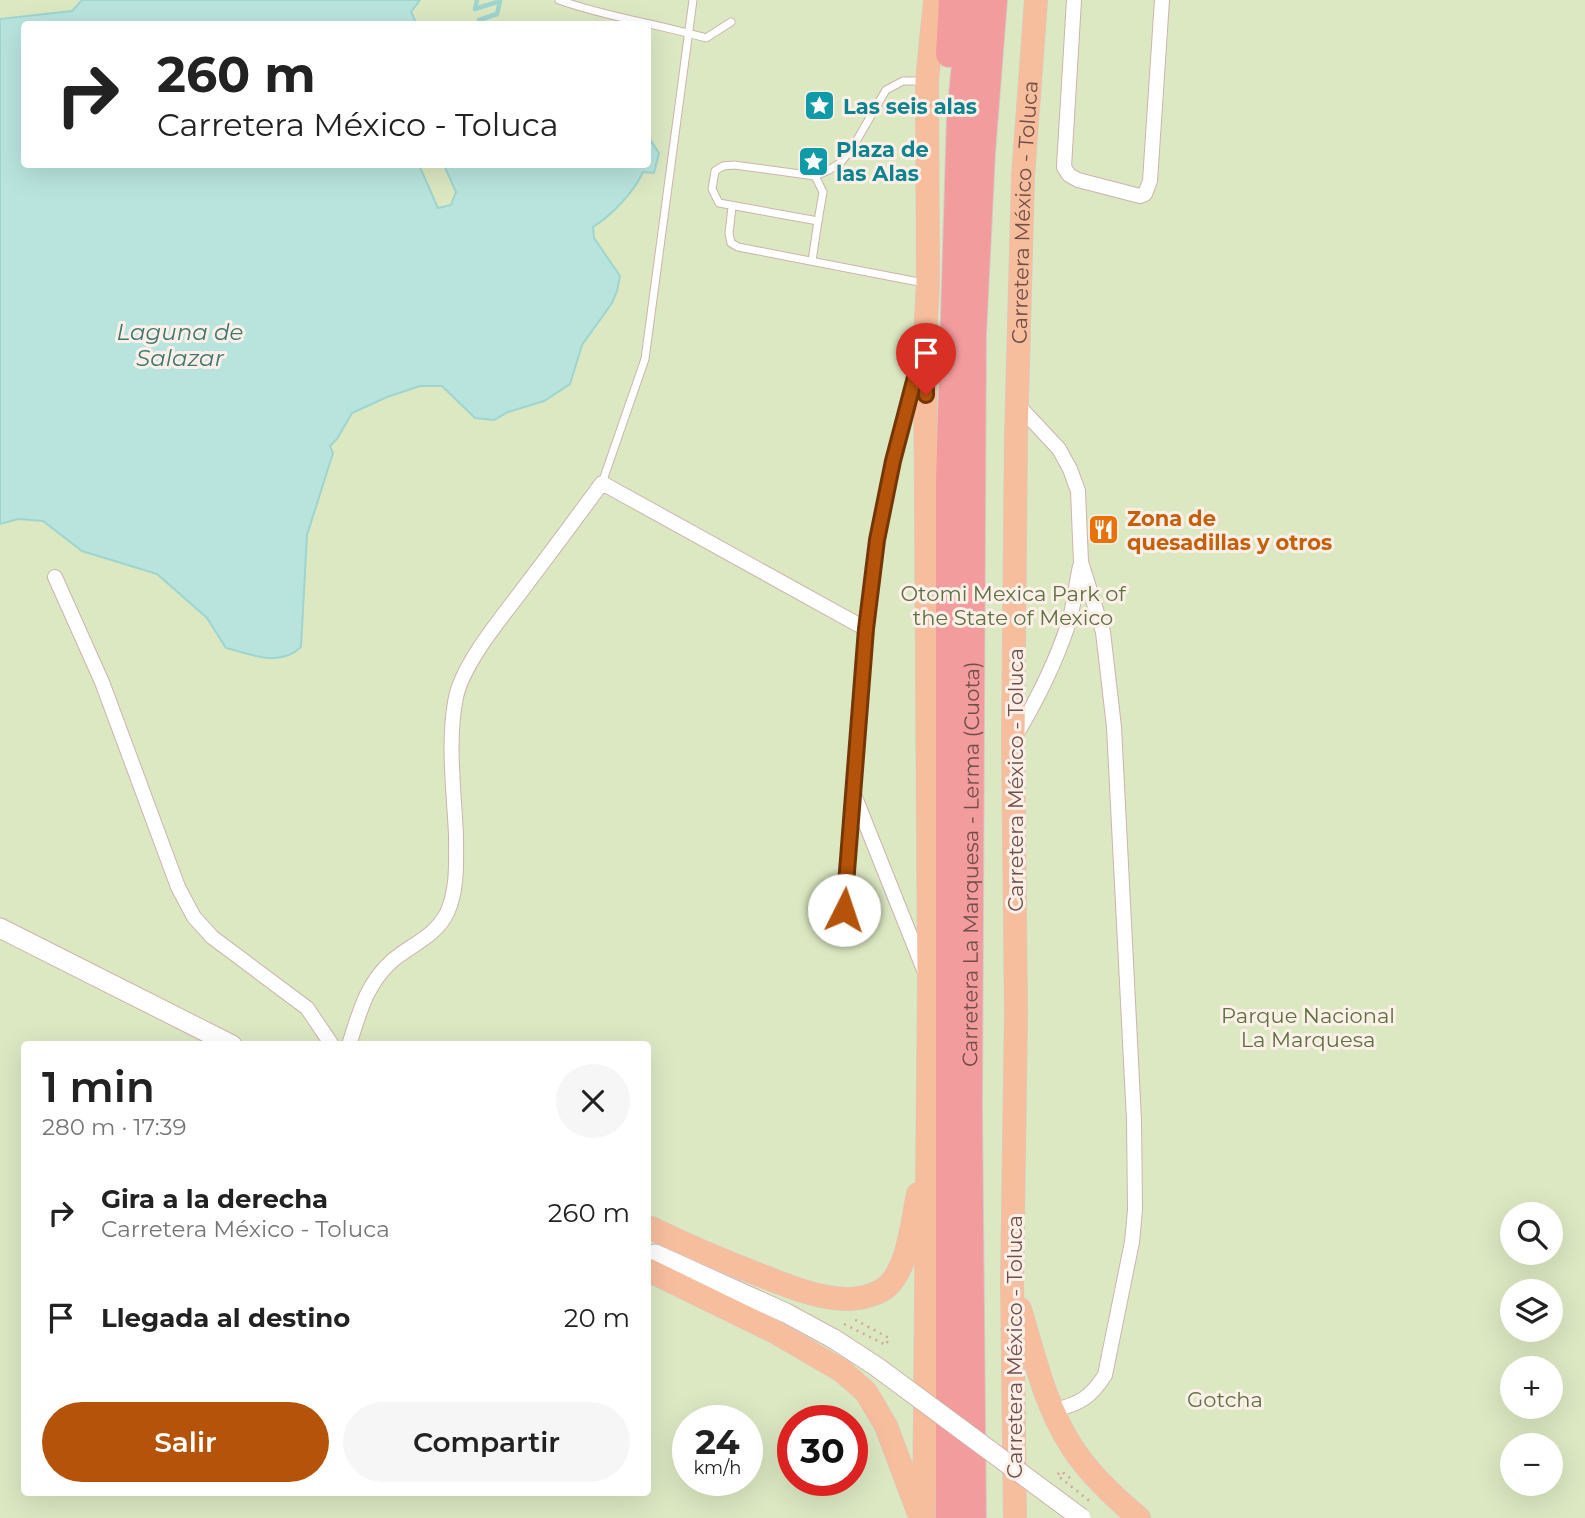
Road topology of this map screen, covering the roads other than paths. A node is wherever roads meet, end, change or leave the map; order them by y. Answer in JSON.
{"nodes":[{"id":1,"x":559,"y":0,"type":"edge"},
{"id":2,"x":693,"y":0,"type":"edge"},
{"id":3,"x":935,"y":0,"type":"edge"},
{"id":4,"x":953,"y":0,"type":"edge"},
{"id":5,"x":971,"y":0,"type":"edge"},
{"id":6,"x":994,"y":0,"type":"edge"},
{"id":7,"x":1036,"y":0,"type":"edge"},
{"id":8,"x":1074,"y":0,"type":"edge"},
{"id":9,"x":1162,"y":0,"type":"edge"},
{"id":10,"x":637,"y":21,"type":"edge"},
{"id":11,"x":731,"y":22,"type":"dead end"},
{"id":12,"x":651,"y":24,"type":"edge"},
{"id":13,"x":688,"y":33,"type":"junction"},
{"id":14,"x":927,"y":81,"type":"junction"},
{"id":15,"x":815,"y":176,"type":"junction"},
{"id":16,"x":732,"y":207,"type":"junction"},
{"id":17,"x":818,"y":221,"type":"junction"},
{"id":18,"x":812,"y":261,"type":"junction"},
{"id":19,"x":928,"y":283,"type":"junction"},
{"id":20,"x":925,"y":339,"type":"junction"},
{"id":21,"x":1017,"y":404,"type":"junction"},
{"id":22,"x":949,"y":481,"type":"junction"},
{"id":23,"x":602,"y":483,"type":"junction"},
{"id":24,"x":1081,"y":562,"type":"junction"},
{"id":25,"x":55,"y":577,"type":"dead end"},
{"id":26,"x":866,"y":629,"type":"junction"},
{"id":27,"x":1013,"y":739,"type":"junction"},
{"id":28,"x":853,"y":793,"type":"junction"},
{"id":29,"x":844,"y":910,"type":"dead end"},
{"id":30,"x":0,"y":928,"type":"edge"},
{"id":31,"x":929,"y":982,"type":"junction"},
{"id":32,"x":224,"y":1041,"type":"edge"},
{"id":33,"x":329,"y":1041,"type":"edge"},
{"id":34,"x":350,"y":1041,"type":"edge"},
{"id":35,"x":929,"y":1140,"type":"junction"},
{"id":36,"x":651,"y":1227,"type":"edge"},
{"id":37,"x":651,"y":1230,"type":"edge"},
{"id":38,"x":651,"y":1259,"type":"edge"},
{"id":39,"x":651,"y":1262,"type":"edge"},
{"id":40,"x":651,"y":1263,"type":"edge"},
{"id":41,"x":1012,"y":1283,"type":"junction"},
{"id":42,"x":1054,"y":1410,"type":"junction"},
{"id":43,"x":1085,"y":1514,"type":"edge"},
{"id":44,"x":922,"y":1518,"type":"edge"},
{"id":45,"x":950,"y":1518,"type":"edge"},
{"id":46,"x":973,"y":1518,"type":"edge"},
{"id":47,"x":1015,"y":1518,"type":"edge"},
{"id":48,"x":1139,"y":1518,"type":"edge"}],
"edges":[{"from":1,"to":10,"type":"lane"},
{"from":2,"to":13,"type":"lane"},
{"from":3,"to":14,"type":"main road"},
{"from":4,"to":22,"type":"highway"},
{"from":5,"to":22,"type":"highway","name":"Carretera La Marquesa - Lerma (Cuota)"},
{"from":6,"to":46,"type":"highway","name":"Carretera La Marquesa - Lerma (Cuota)"},
{"from":7,"to":21,"type":"main road","name":"Carretera México - Toluca"},
{"from":8,"to":9,"type":"street"},
{"from":11,"to":13,"type":"lane"},
{"from":12,"to":13,"type":"lane"},
{"from":13,"to":23,"type":"lane"},
{"from":14,"to":15,"type":"lane"},
{"from":14,"to":19,"type":"main road"},
{"from":15,"to":16,"type":"lane"},
{"from":15,"to":17,"type":"lane"},
{"from":16,"to":17,"type":"lane"},
{"from":16,"to":18,"type":"lane"},
{"from":17,"to":18,"type":"lane"},
{"from":18,"to":19,"type":"lane"},
{"from":19,"to":20,"type":"main road"},
{"from":20,"to":26,"type":"street"},
{"from":20,"to":31,"type":"main road"},
{"from":21,"to":24,"type":"street"},
{"from":21,"to":27,"type":"main road","name":"Carretera México - Toluca"},
{"from":22,"to":45,"type":"highway","name":"Carretera La Marquesa - Lerma (Cuota)"},
{"from":23,"to":26,"type":"street"},
{"from":23,"to":34,"type":"street"},
{"from":24,"to":27,"type":"street"},
{"from":24,"to":42,"type":"street"},
{"from":25,"to":33,"type":"street"},
{"from":26,"to":28,"type":"street"},
{"from":27,"to":41,"type":"main road","name":"Carretera México - Toluca"},
{"from":28,"to":29,"type":"street"},
{"from":28,"to":31,"type":"street"},
{"from":30,"to":32,"type":"main road"},
{"from":31,"to":35,"type":"main road"},
{"from":35,"to":36,"type":"main road"},
{"from":35,"to":44,"type":"main road"},
{"from":37,"to":38,"type":"main road"},
{"from":39,"to":43,"type":"main road","bridge":true},
{"from":40,"to":44,"type":"main road"},
{"from":41,"to":42,"type":"main road"},
{"from":41,"to":47,"type":"main road","name":"Carretera México - Toluca"},
{"from":42,"to":48,"type":"main road"}]}
